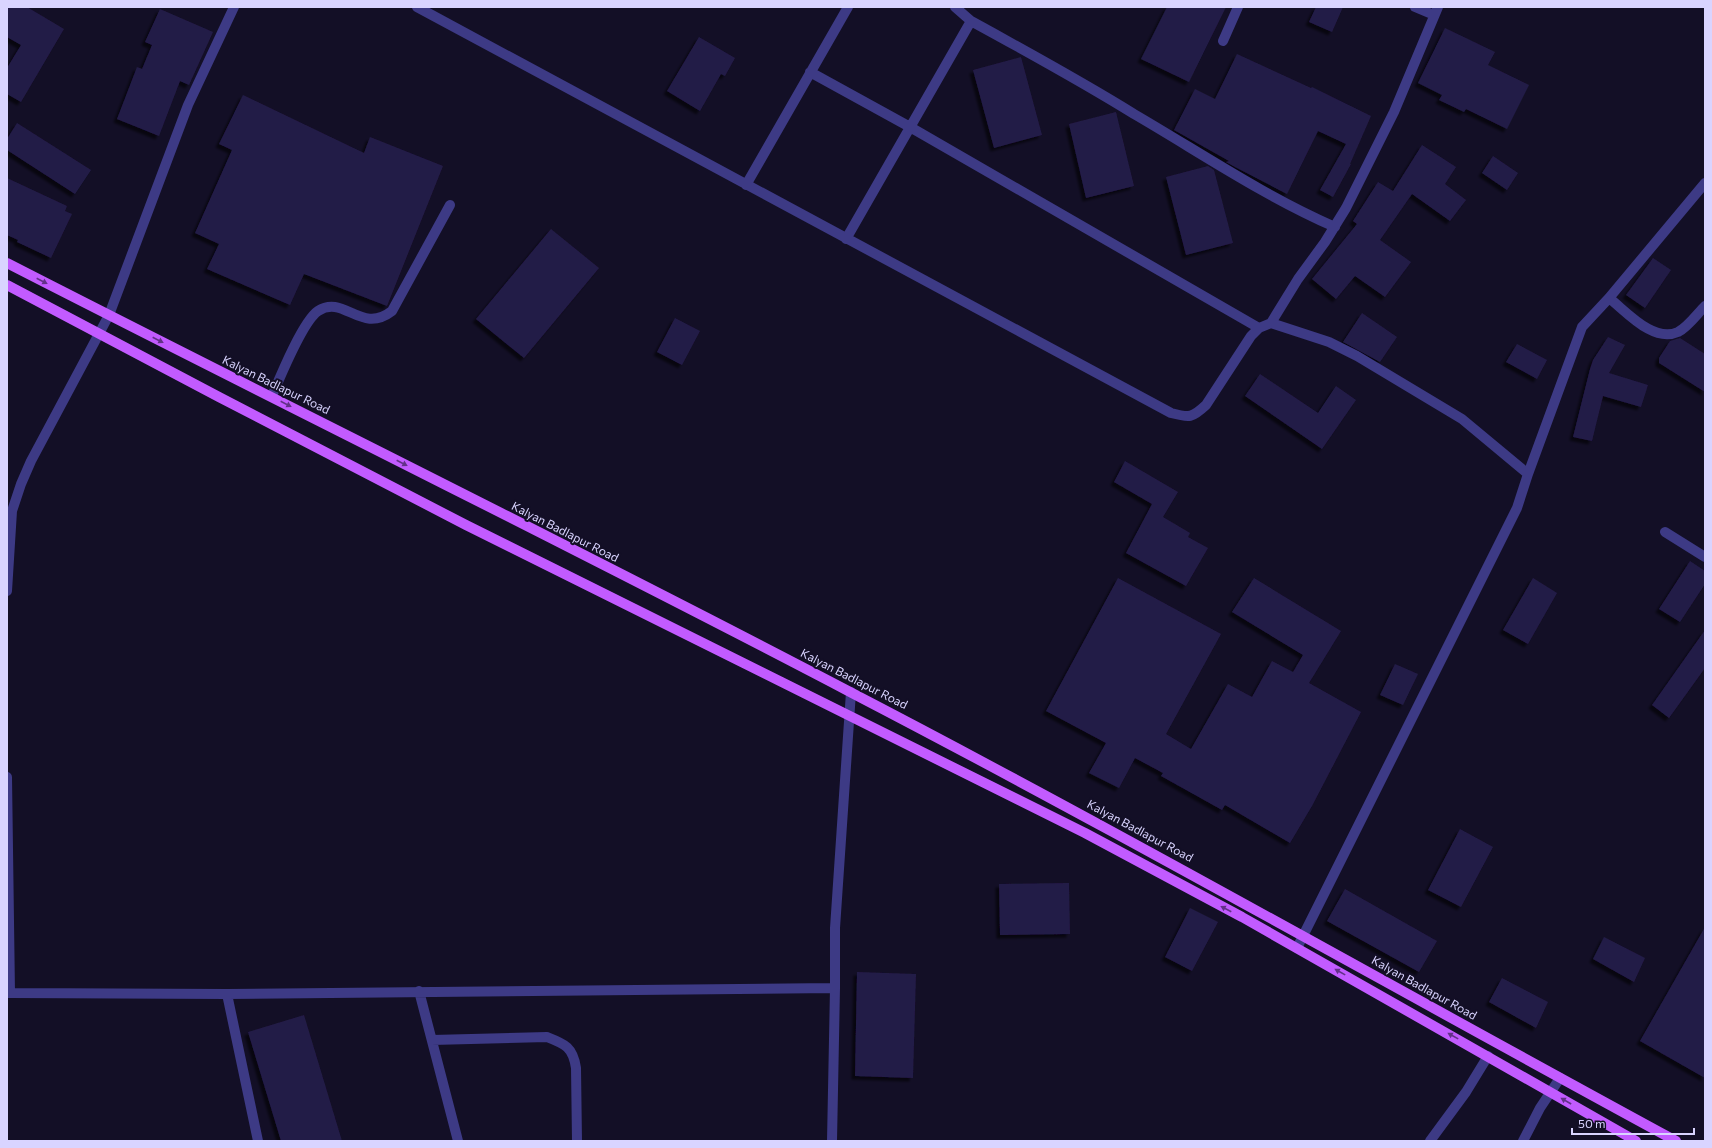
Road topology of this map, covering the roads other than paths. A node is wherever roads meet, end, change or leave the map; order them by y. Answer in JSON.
{"nodes":[{"id":1,"x":234,"y":7,"type":"edge"},
{"id":2,"x":417,"y":7,"type":"edge"},
{"id":3,"x":848,"y":7,"type":"edge"},
{"id":4,"x":955,"y":7,"type":"edge"},
{"id":5,"x":1238,"y":7,"type":"edge"},
{"id":6,"x":1415,"y":7,"type":"edge"},
{"id":7,"x":1436,"y":11,"type":"edge"},
{"id":8,"x":970,"y":21,"type":"junction"},
{"id":9,"x":1223,"y":41,"type":"dead end"},
{"id":10,"x":810,"y":72,"type":"junction"},
{"id":11,"x":910,"y":127,"type":"junction"},
{"id":12,"x":1705,"y":183,"type":"edge"},
{"id":13,"x":746,"y":185,"type":"junction"},
{"id":14,"x":450,"y":205,"type":"dead end"},
{"id":15,"x":1335,"y":227,"type":"junction"},
{"id":16,"x":846,"y":238,"type":"junction"},
{"id":17,"x":7,"y":263,"type":"edge"},
{"id":18,"x":7,"y":285,"type":"edge"},
{"id":19,"x":1609,"y":298,"type":"junction"},
{"id":20,"x":1705,"y":306,"type":"edge"},
{"id":21,"x":109,"y":315,"type":"junction"},
{"id":22,"x":1271,"y":323,"type":"junction"},
{"id":23,"x":1259,"y":328,"type":"junction"},
{"id":24,"x":100,"y":333,"type":"junction"},
{"id":25,"x":272,"y":396,"type":"junction"},
{"id":26,"x":1528,"y":474,"type":"junction"},
{"id":27,"x":1665,"y":532,"type":"dead end"},
{"id":28,"x":1705,"y":557,"type":"edge"},
{"id":29,"x":7,"y":591,"type":"edge"},
{"id":30,"x":851,"y":692,"type":"junction"},
{"id":31,"x":849,"y":715,"type":"junction"},
{"id":32,"x":7,"y":777,"type":"edge"},
{"id":33,"x":1304,"y":936,"type":"junction"},
{"id":34,"x":1297,"y":948,"type":"junction"},
{"id":35,"x":835,"y":988,"type":"junction"},
{"id":36,"x":419,"y":991,"type":"junction"},
{"id":37,"x":9,"y":993,"type":"edge"},
{"id":38,"x":227,"y":994,"type":"junction"},
{"id":39,"x":432,"y":1040,"type":"junction"},
{"id":40,"x":1488,"y":1056,"type":"junction"},
{"id":41,"x":1560,"y":1078,"type":"junction"},
{"id":42,"x":1551,"y":1092,"type":"junction"},
{"id":43,"x":258,"y":1141,"type":"edge"},
{"id":44,"x":458,"y":1141,"type":"edge"},
{"id":45,"x":576,"y":1141,"type":"edge"},
{"id":46,"x":832,"y":1141,"type":"edge"},
{"id":47,"x":1430,"y":1141,"type":"edge"},
{"id":48,"x":1523,"y":1141,"type":"edge"},
{"id":49,"x":1636,"y":1141,"type":"edge"},
{"id":50,"x":1676,"y":1141,"type":"edge"}],
"edges":[{"from":1,"to":21,"type":"street"},
{"from":2,"to":13,"type":"street"},
{"from":3,"to":10,"type":"street"},
{"from":4,"to":8,"type":"street"},
{"from":5,"to":9,"type":"street"},
{"from":6,"to":7,"type":"street"},
{"from":7,"to":15,"type":"street"},
{"from":8,"to":11,"type":"street"},
{"from":8,"to":15,"type":"street"},
{"from":10,"to":11,"type":"street"},
{"from":10,"to":13,"type":"street"},
{"from":11,"to":16,"type":"street"},
{"from":11,"to":23,"type":"street"},
{"from":12,"to":19,"type":"street"},
{"from":13,"to":16,"type":"street"},
{"from":14,"to":25,"type":"street"},
{"from":15,"to":22,"type":"street"},
{"from":16,"to":23,"type":"street"},
{"from":17,"to":21,"type":"main road","name":"Kalyan Badlapur Road","one_way":true},
{"from":18,"to":24,"type":"main road"},
{"from":19,"to":20,"type":"street"},
{"from":19,"to":26,"type":"street"},
{"from":21,"to":24,"type":"street"},
{"from":21,"to":25,"type":"main road","name":"Kalyan Badlapur Road","one_way":true},
{"from":22,"to":23,"type":"street"},
{"from":22,"to":26,"type":"street"},
{"from":24,"to":29,"type":"street"},
{"from":24,"to":31,"type":"main road"},
{"from":25,"to":30,"type":"main road","name":"Kalyan Badlapur Road","one_way":true},
{"from":26,"to":33,"type":"street"},
{"from":27,"to":28,"type":"street"},
{"from":30,"to":31,"type":"street"},
{"from":30,"to":33,"type":"main road","name":"Kalyan Badlapur Road"},
{"from":34,"to":31,"type":"main road","one_way":true},
{"from":31,"to":35,"type":"street"},
{"from":32,"to":37,"type":"street"},
{"from":33,"to":34,"type":"street"},
{"from":33,"to":41,"type":"main road","name":"Kalyan Badlapur Road"},
{"from":40,"to":34,"type":"main road","one_way":true},
{"from":35,"to":36,"type":"street"},
{"from":35,"to":46,"type":"street"},
{"from":36,"to":38,"type":"street"},
{"from":36,"to":39,"type":"street"},
{"from":37,"to":38,"type":"street"},
{"from":38,"to":43,"type":"street"},
{"from":39,"to":44,"type":"street"},
{"from":39,"to":45,"type":"street"},
{"from":40,"to":42,"type":"main road"},
{"from":40,"to":47,"type":"street"},
{"from":41,"to":42,"type":"street"},
{"from":41,"to":50,"type":"main road","name":"Kalyan Badlapur Road"},
{"from":42,"to":48,"type":"street"},
{"from":49,"to":42,"type":"main road","one_way":true}]}
